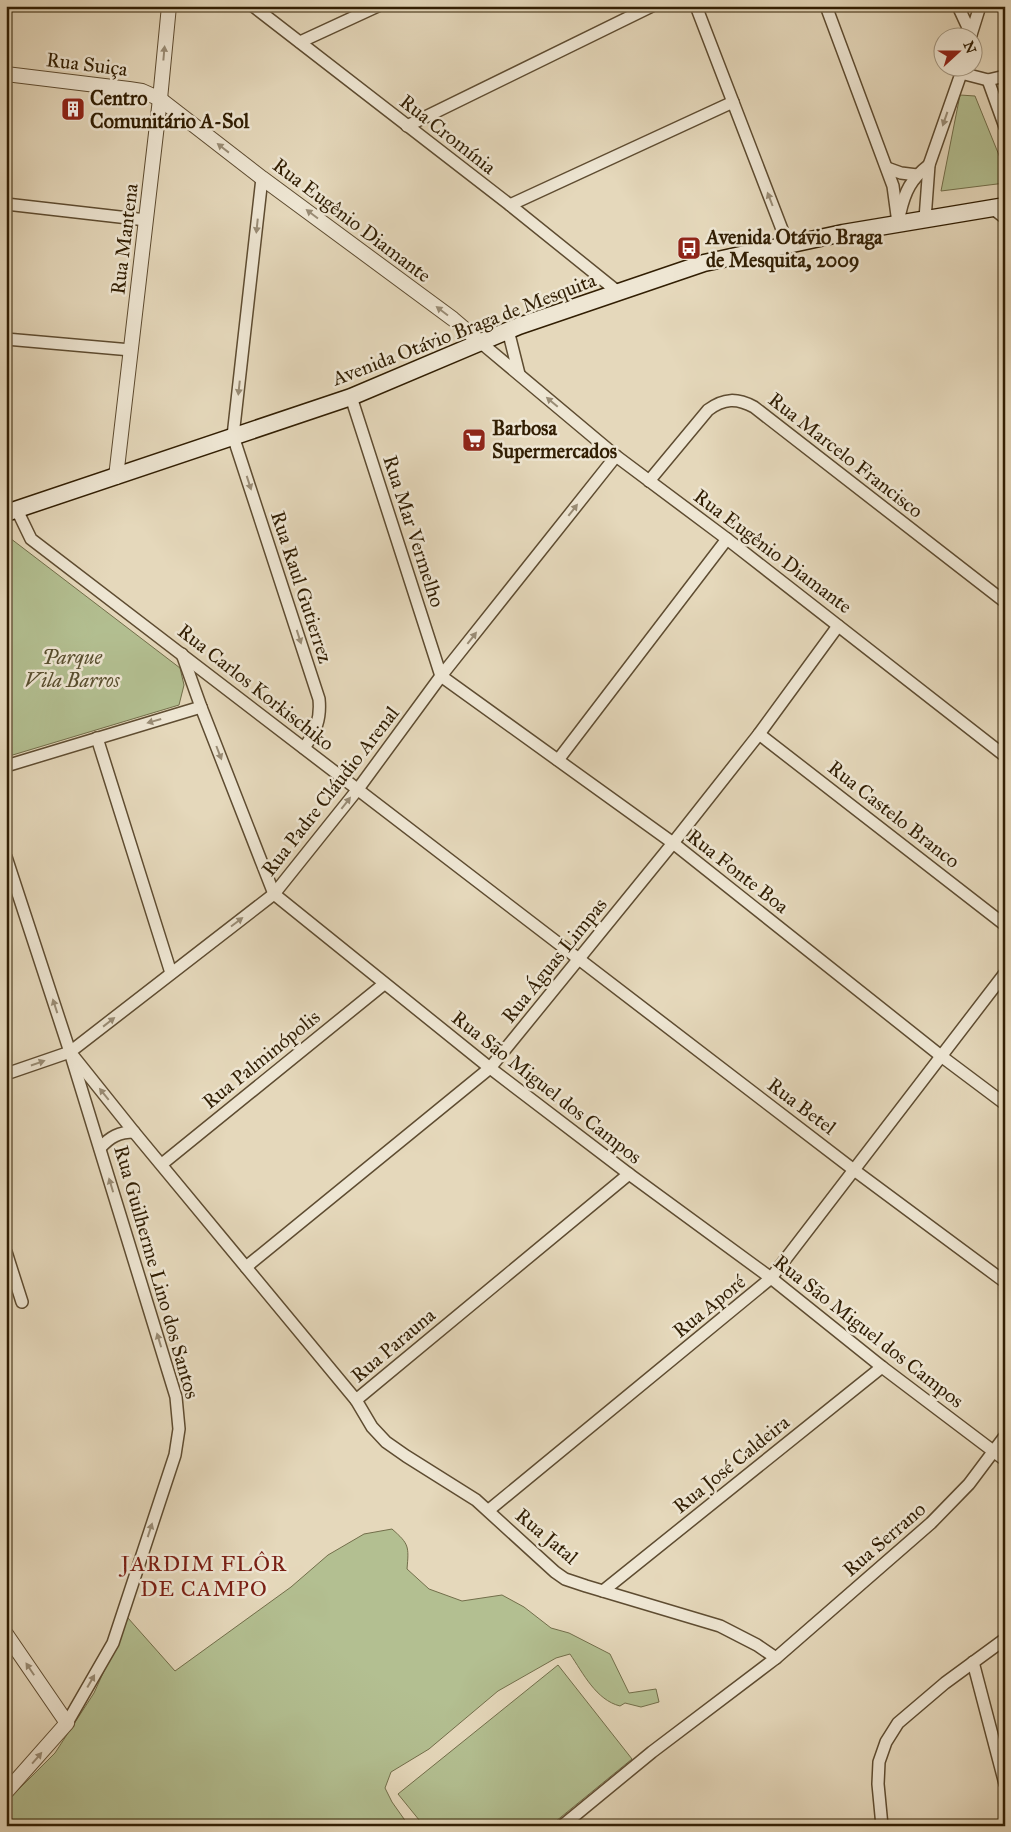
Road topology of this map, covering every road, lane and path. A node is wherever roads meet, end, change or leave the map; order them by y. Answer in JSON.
{"nodes":[{"id":1,"x":168,"y":6,"type":"edge"},
{"id":2,"x":253,"y":6,"type":"edge"},
{"id":3,"x":378,"y":6,"type":"edge"},
{"id":4,"x":652,"y":6,"type":"edge"},
{"id":5,"x":696,"y":6,"type":"edge"},
{"id":6,"x":826,"y":6,"type":"edge"},
{"id":7,"x":958,"y":6,"type":"edge"},
{"id":8,"x":980,"y":6,"type":"edge"},
{"id":9,"x":968,"y":28,"type":"edge"},
{"id":10,"x":973,"y":28,"type":"edge"},
{"id":11,"x":300,"y":42,"type":"junction"},
{"id":12,"x":6,"y":74,"type":"edge"},
{"id":13,"x":1005,"y":76,"type":"edge"},
{"id":14,"x":959,"y":78,"type":"edge"},
{"id":15,"x":983,"y":78,"type":"edge"},
{"id":16,"x":988,"y":80,"type":"junction"},
{"id":17,"x":160,"y":99,"type":"junction"},
{"id":18,"x":733,"y":102,"type":"junction"},
{"id":19,"x":408,"y":126,"type":"junction"},
{"id":20,"x":1005,"y":127,"type":"edge"},
{"id":21,"x":929,"y":165,"type":"junction"},
{"id":22,"x":887,"y":168,"type":"junction"},
{"id":23,"x":917,"y":175,"type":"junction"},
{"id":24,"x":262,"y":178,"type":"junction"},
{"id":25,"x":6,"y":204,"type":"edge"},
{"id":26,"x":510,"y":205,"type":"junction"},
{"id":27,"x":1000,"y":211,"type":"edge"},
{"id":28,"x":925,"y":219,"type":"junction"},
{"id":29,"x":146,"y":220,"type":"junction"},
{"id":30,"x":898,"y":223,"type":"junction"},
{"id":31,"x":788,"y":245,"type":"junction"},
{"id":32,"x":618,"y":292,"type":"junction"},
{"id":33,"x":508,"y":330,"type":"junction"},
{"id":34,"x":6,"y":339,"type":"edge"},
{"id":35,"x":480,"y":342,"type":"junction"},
{"id":36,"x":131,"y":350,"type":"junction"},
{"id":37,"x":519,"y":374,"type":"junction"},
{"id":38,"x":351,"y":396,"type":"junction"},
{"id":39,"x":234,"y":436,"type":"junction"},
{"id":40,"x":616,"y":456,"type":"junction"},
{"id":41,"x":116,"y":477,"type":"junction"},
{"id":42,"x":648,"y":481,"type":"junction"},
{"id":43,"x":12,"y":512,"type":"edge"},
{"id":44,"x":727,"y":539,"type":"junction"},
{"id":45,"x":1005,"y":602,"type":"edge"},
{"id":46,"x":838,"y":626,"type":"junction"},
{"id":47,"x":182,"y":654,"type":"junction"},
{"id":48,"x":441,"y":676,"type":"junction"},
{"id":49,"x":201,"y":707,"type":"junction"},
{"id":50,"x":760,"y":734,"type":"junction"},
{"id":51,"x":97,"y":738,"type":"junction"},
{"id":52,"x":304,"y":748,"type":"junction"},
{"id":53,"x":1005,"y":756,"type":"edge"},
{"id":54,"x":558,"y":760,"type":"junction"},
{"id":55,"x":6,"y":766,"type":"edge"},
{"id":56,"x":358,"y":789,"type":"junction"},
{"id":57,"x":673,"y":843,"type":"junction"},
{"id":58,"x":6,"y":857,"type":"edge"},
{"id":59,"x":274,"y":894,"type":"junction"},
{"id":60,"x":1005,"y":925,"type":"edge"},
{"id":61,"x":578,"y":959,"type":"junction"},
{"id":62,"x":171,"y":973,"type":"junction"},
{"id":63,"x":1005,"y":973,"type":"edge"},
{"id":64,"x":384,"y":984,"type":"junction"},
{"id":65,"x":70,"y":1052,"type":"junction"},
{"id":66,"x":941,"y":1056,"type":"junction"},
{"id":67,"x":490,"y":1068,"type":"junction"},
{"id":68,"x":6,"y":1074,"type":"edge"},
{"id":69,"x":1005,"y":1104,"type":"edge"},
{"id":70,"x":134,"y":1132,"type":"junction"},
{"id":71,"x":100,"y":1148,"type":"junction"},
{"id":72,"x":162,"y":1164,"type":"junction"},
{"id":73,"x":854,"y":1170,"type":"junction"},
{"id":74,"x":628,"y":1174,"type":"junction"},
{"id":75,"x":6,"y":1252,"type":"edge"},
{"id":76,"x":246,"y":1268,"type":"junction"},
{"id":77,"x":772,"y":1278,"type":"junction"},
{"id":78,"x":1005,"y":1282,"type":"edge"},
{"id":79,"x":22,"y":1302,"type":"dead end"},
{"id":80,"x":882,"y":1367,"type":"junction"},
{"id":81,"x":356,"y":1400,"type":"junction"},
{"id":82,"x":1005,"y":1436,"type":"edge"},
{"id":83,"x":993,"y":1451,"type":"junction"},
{"id":84,"x":1005,"y":1460,"type":"edge"},
{"id":85,"x":488,"y":1510,"type":"junction"},
{"id":86,"x":603,"y":1591,"type":"junction"},
{"id":87,"x":6,"y":1634,"type":"edge"},
{"id":88,"x":1005,"y":1638,"type":"edge"},
{"id":89,"x":776,"y":1658,"type":"junction"},
{"id":90,"x":973,"y":1662,"type":"junction"},
{"id":91,"x":67,"y":1723,"type":"junction"},
{"id":92,"x":1005,"y":1784,"type":"edge"},
{"id":93,"x":6,"y":1792,"type":"edge"},
{"id":94,"x":562,"y":1826,"type":"edge"},
{"id":95,"x":882,"y":1826,"type":"edge"}],
"edges":[{"from":17,"to":1,"type":"street","name":"Rua Mantena","one_way":true},
{"from":2,"to":11,"type":"street","name":"Rua Cromínia"},
{"from":3,"to":11,"type":"street"},
{"from":4,"to":19,"type":"street"},
{"from":5,"to":18,"type":"street"},
{"from":6,"to":22,"type":"street"},
{"from":7,"to":9,"type":"street"},
{"from":8,"to":10,"type":"street"},
{"from":11,"to":19,"type":"street","name":"Rua Cromínia"},
{"from":12,"to":17,"type":"street","name":"Rua Suiça"},
{"from":13,"to":16,"type":"street"},
{"from":14,"to":21,"type":"street","one_way":true},
{"from":15,"to":16,"type":"street"},
{"from":16,"to":20,"type":"street"},
{"from":24,"to":17,"type":"street","name":"Rua Eugênio Diamante","one_way":true},
{"from":17,"to":29,"type":"street","name":"Rua Mantena"},
{"from":18,"to":26,"type":"street"},
{"from":31,"to":18,"type":"street","one_way":true},
{"from":19,"to":26,"type":"street","name":"Rua Cromínia"},
{"from":21,"to":23,"type":"street"},
{"from":21,"to":28,"type":"street"},
{"from":22,"to":23,"type":"street"},
{"from":22,"to":30,"type":"street"},
{"from":23,"to":30,"type":"street"},
{"from":35,"to":24,"type":"street","name":"Rua Eugênio Diamante","one_way":true},
{"from":24,"to":39,"type":"street","one_way":true},
{"from":25,"to":29,"type":"street"},
{"from":26,"to":32,"type":"street","name":"Rua Cromínia"},
{"from":27,"to":28,"type":"main road","name":"Avenida Otávio Braga de Mesquita"},
{"from":28,"to":30,"type":"main road","name":"Avenida Otávio Braga de Mesquita"},
{"from":29,"to":36,"type":"street","name":"Rua Mantena"},
{"from":30,"to":31,"type":"main road","name":"Avenida Otávio Braga de Mesquita"},
{"from":31,"to":32,"type":"main road","name":"Avenida Otávio Braga de Mesquita"},
{"from":32,"to":33,"type":"main road","name":"Avenida Otávio Braga de Mesquita"},
{"from":33,"to":35,"type":"main road","name":"Avenida Otávio Braga de Mesquita"},
{"from":33,"to":37,"type":"street"},
{"from":34,"to":36,"type":"street"},
{"from":35,"to":37,"type":"street","name":"Rua Eugênio Diamante"},
{"from":35,"to":38,"type":"main road","name":"Avenida Otávio Braga de Mesquita"},
{"from":36,"to":41,"type":"street","name":"Rua Mantena"},
{"from":40,"to":37,"type":"street","name":"Rua Eugênio Diamante","one_way":true},
{"from":38,"to":39,"type":"main road","name":"Avenida Otávio Braga de Mesquita"},
{"from":38,"to":48,"type":"street","name":"Rua Mar Vermelho"},
{"from":39,"to":41,"type":"main road","name":"Avenida Otávio Braga de Mesquita"},
{"from":39,"to":52,"type":"street","name":"Rua Raul Gutierrez","one_way":true},
{"from":40,"to":42,"type":"street","name":"Rua Eugênio Diamante"},
{"from":48,"to":40,"type":"street","name":"Rua Padre Cláudio Arenal","one_way":true},
{"from":41,"to":43,"type":"main road","name":"Avenida Otávio Braga de Mesquita"},
{"from":42,"to":44,"type":"street","name":"Rua Eugênio Diamante"},
{"from":42,"to":45,"type":"street","name":"Rua Marcelo Francisco"},
{"from":43,"to":47,"type":"street","name":"Rua Carlos Korkischiko"},
{"from":44,"to":46,"type":"street","name":"Rua Eugênio Diamante"},
{"from":44,"to":54,"type":"street"},
{"from":46,"to":50,"type":"street","name":"Rua Águas Limpas"},
{"from":46,"to":53,"type":"street","name":"Rua Eugênio Diamante"},
{"from":47,"to":49,"type":"street","name":"Rua São Miguel dos Campos"},
{"from":47,"to":52,"type":"street","name":"Rua Carlos Korkischiko"},
{"from":48,"to":54,"type":"street","name":"Rua Fonte Boa"},
{"from":48,"to":56,"type":"street","name":"Rua Padre Cláudio Arenal"},
{"from":49,"to":51,"type":"street","one_way":true},
{"from":49,"to":59,"type":"street","name":"Rua São Miguel dos Campos","one_way":true},
{"from":50,"to":57,"type":"street","name":"Rua Águas Limpas"},
{"from":50,"to":60,"type":"street","name":"Rua Castelo Branco"},
{"from":51,"to":55,"type":"street"},
{"from":51,"to":62,"type":"street"},
{"from":52,"to":56,"type":"street","name":"Rua Carlos Korkischiko"},
{"from":54,"to":57,"type":"street","name":"Rua Fonte Boa"},
{"from":59,"to":56,"type":"street","name":"Rua Padre Cláudio Arenal","one_way":true},
{"from":56,"to":61,"type":"street","name":"Rua Carlos Korkischiko"},
{"from":57,"to":61,"type":"street","name":"Rua Águas Limpas"},
{"from":57,"to":66,"type":"street","name":"Rua Fonte Boa"},
{"from":65,"to":58,"type":"street","name":"Rua Guilherme Lino dos Santos","one_way":true},
{"from":62,"to":59,"type":"street","name":"Rua Padre Cláudio Arenal","one_way":true},
{"from":59,"to":64,"type":"street","name":"Rua São Miguel dos Campos"},
{"from":61,"to":67,"type":"street","name":"Rua Águas Limpas"},
{"from":61,"to":73,"type":"street","name":"Rua Betel"},
{"from":65,"to":62,"type":"street","name":"Rua Padre Cláudio Arenal","one_way":true},
{"from":63,"to":66,"type":"street","name":"Rua Aporé"},
{"from":64,"to":67,"type":"street","name":"Rua São Miguel dos Campos"},
{"from":64,"to":72,"type":"street","name":"Rua Palminópolis"},
{"from":68,"to":65,"type":"street","name":"Rua Padre Cláudio Arenal","one_way":true},
{"from":70,"to":65,"type":"street","name":"Rua Parauna","one_way":true},
{"from":65,"to":71,"type":"street","name":"Rua Guilherme Lino dos Santos"},
{"from":66,"to":69,"type":"street","name":"Rua Fonte Boa"},
{"from":66,"to":73,"type":"street","name":"Rua Aporé"},
{"from":67,"to":74,"type":"street","name":"Rua São Miguel dos Campos"},
{"from":67,"to":76,"type":"street","name":"Rua Águas Limpas"},
{"from":70,"to":71,"type":"street"},
{"from":70,"to":72,"type":"street","name":"Rua Parauna"},
{"from":91,"to":71,"type":"street","name":"Rua Guilherme Lino dos Santos","one_way":true},
{"from":72,"to":76,"type":"street","name":"Rua Parauna"},
{"from":73,"to":77,"type":"street","name":"Rua Aporé"},
{"from":73,"to":78,"type":"street","name":"Rua Betel"},
{"from":74,"to":77,"type":"street","name":"Rua São Miguel dos Campos"},
{"from":74,"to":81,"type":"street","name":"Rua Parauna"},
{"from":75,"to":79,"type":"street"},
{"from":76,"to":81,"type":"street","name":"Rua Parauna"},
{"from":77,"to":80,"type":"street","name":"Rua São Miguel dos Campos"},
{"from":77,"to":85,"type":"street","name":"Rua Aporé"},
{"from":80,"to":83,"type":"street","name":"Rua São Miguel dos Campos"},
{"from":80,"to":86,"type":"street","name":"Rua José Caldeira"},
{"from":81,"to":85,"type":"street","name":"Rua Jatal"},
{"from":82,"to":83,"type":"street","name":"Rua Serrano"},
{"from":83,"to":84,"type":"street","name":"Rua São Miguel dos Campos"},
{"from":83,"to":89,"type":"street","name":"Rua Serrano"},
{"from":85,"to":86,"type":"street","name":"Rua Jatal"},
{"from":86,"to":89,"type":"street","name":"Rua Jatal"},
{"from":91,"to":87,"type":"street","one_way":true},
{"from":88,"to":90,"type":"street"},
{"from":89,"to":94,"type":"street","name":"Rua Serrano"},
{"from":90,"to":92,"type":"street"},
{"from":90,"to":95,"type":"street"},
{"from":93,"to":91,"type":"street","name":"Rua Guilherme Lino dos Santos","one_way":true}]}
